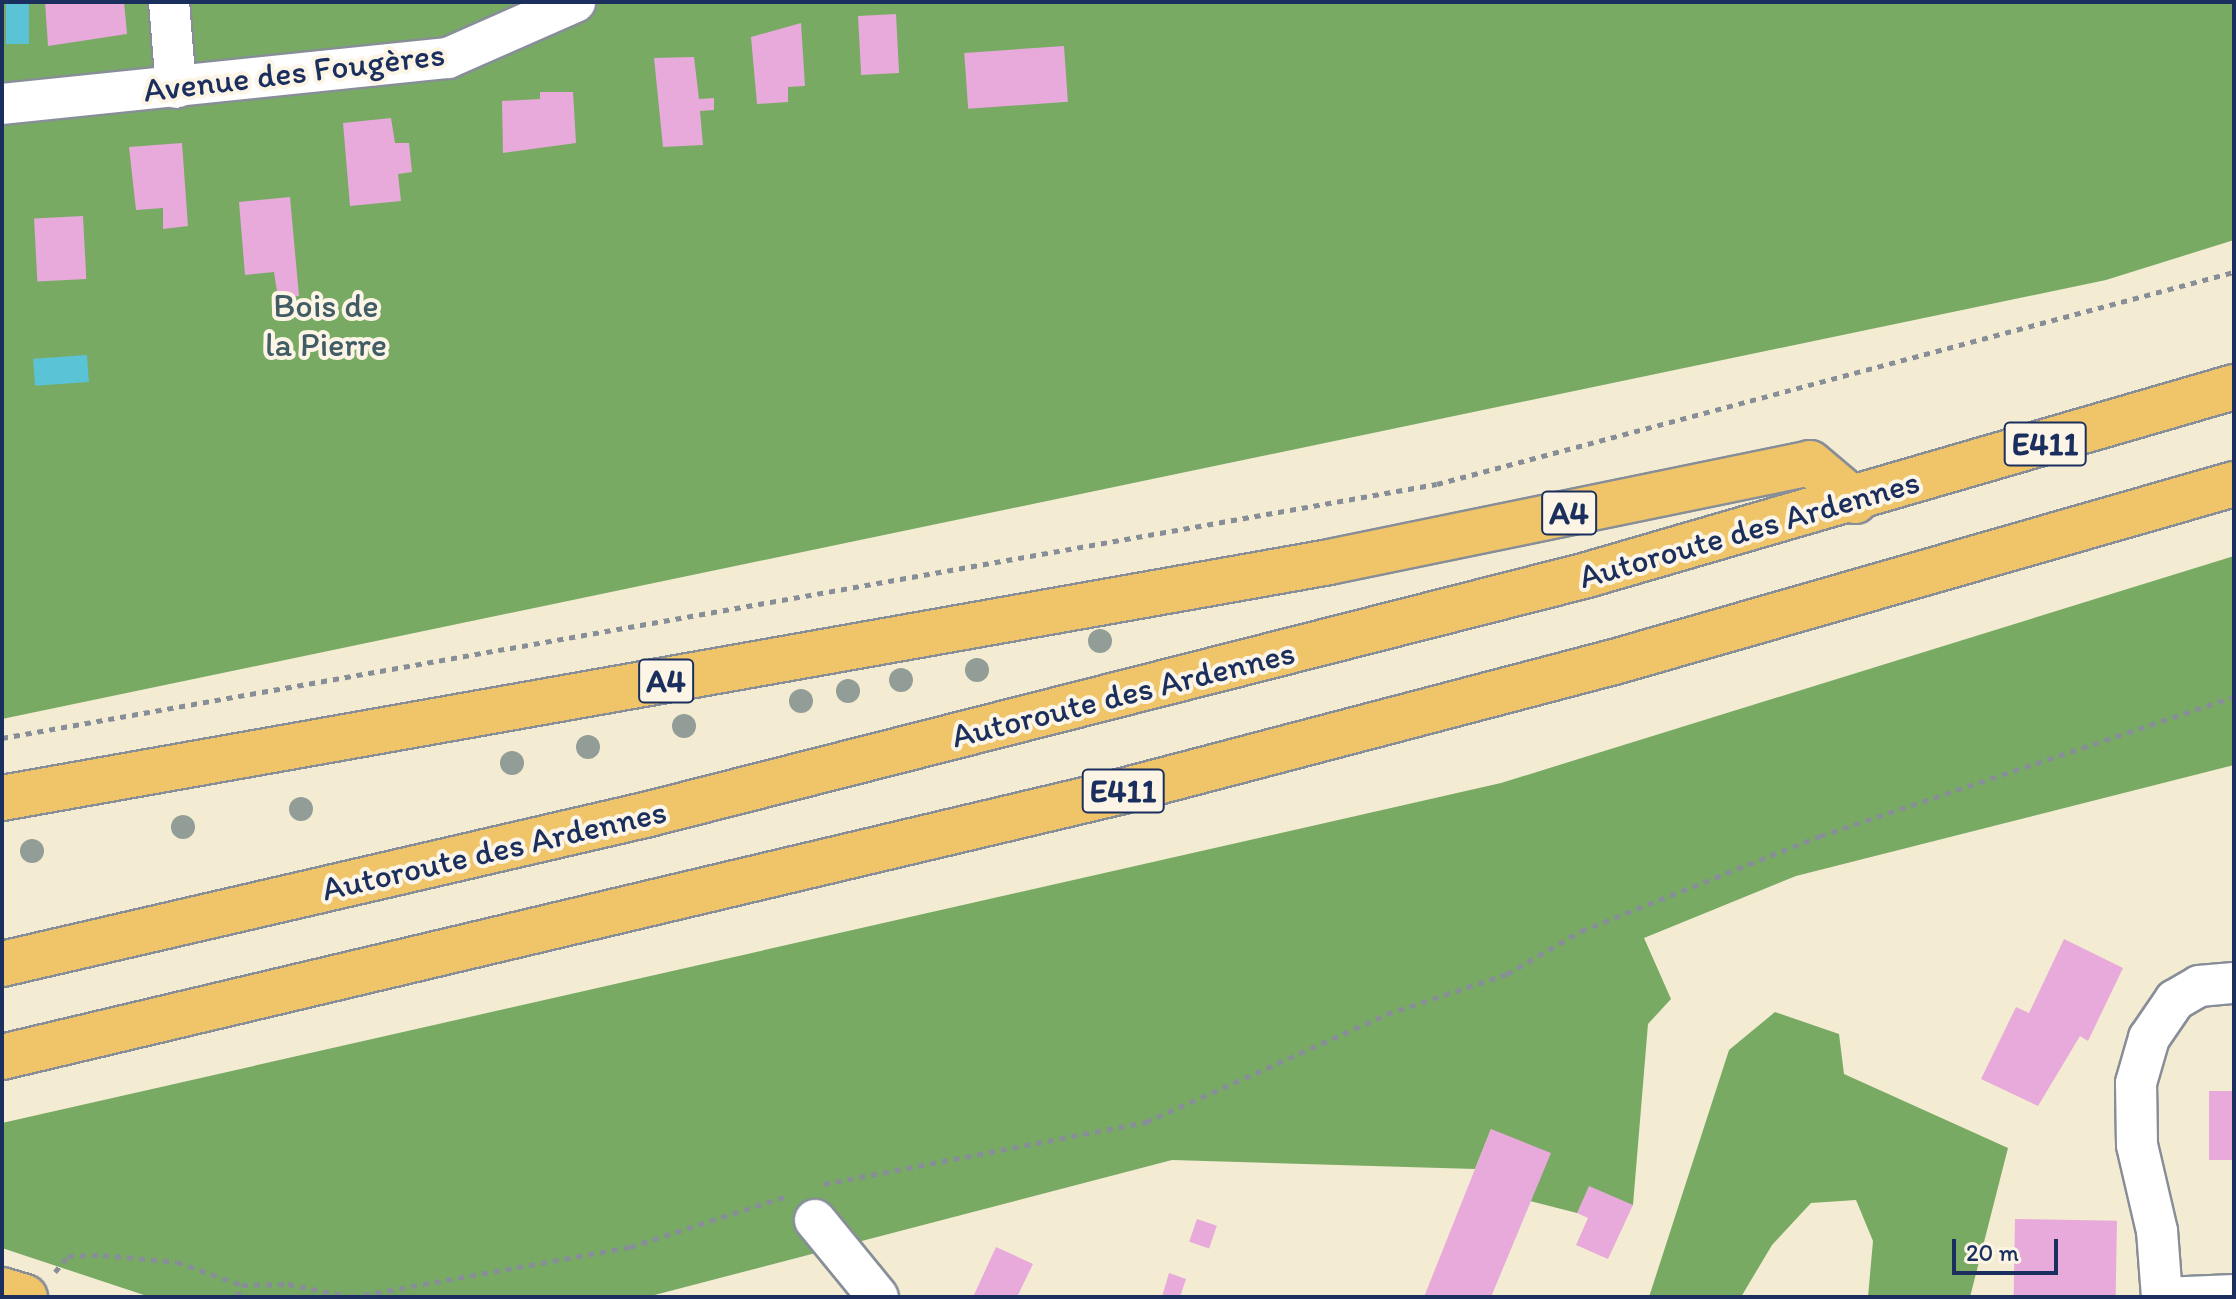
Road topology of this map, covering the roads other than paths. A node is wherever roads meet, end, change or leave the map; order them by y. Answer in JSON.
{"nodes":[{"id":1,"x":169,"y":2,"type":"edge"},
{"id":2,"x":575,"y":2,"type":"edge"},
{"id":3,"x":176,"y":88,"type":"junction"},
{"id":4,"x":2,"y":104,"type":"edge"},
{"id":5,"x":2234,"y":387,"type":"edge"},
{"id":6,"x":2234,"y":484,"type":"edge"},
{"id":7,"x":1855,"y":501,"type":"junction"},
{"id":8,"x":2,"y":798,"type":"edge"},
{"id":9,"x":2,"y":964,"type":"edge"},
{"id":10,"x":2234,"y":983,"type":"edge"},
{"id":11,"x":2,"y":1057,"type":"edge"},
{"id":12,"x":812,"y":1199,"type":"road end"},
{"id":13,"x":2234,"y":1285,"type":"edge"},
{"id":14,"x":38,"y":1287,"type":"edge"},
{"id":15,"x":2,"y":1290,"type":"edge"},
{"id":16,"x":2162,"y":1292,"type":"edge"},
{"id":17,"x":878,"y":1297,"type":"edge"}],
"edges":[{"from":1,"to":3,"type":"street"},
{"from":2,"to":3,"type":"street","name":"Avenue des Fougères"},
{"from":3,"to":4,"type":"street","name":"Avenue des Fougères"},
{"from":5,"to":7,"type":"main road","name":"Autoroute des Ardennes","number":"E411"},
{"from":6,"to":11,"type":"main road","number":"E411"},
{"from":7,"to":8,"type":"main road","number":"A4"},
{"from":7,"to":9,"type":"main road","name":"Autoroute des Ardennes","number":"E411"},
{"from":10,"to":16,"type":"street"},
{"from":12,"to":17,"type":"street"},
{"from":13,"to":16,"type":"lane"},
{"from":14,"to":15,"type":"main road"}]}
